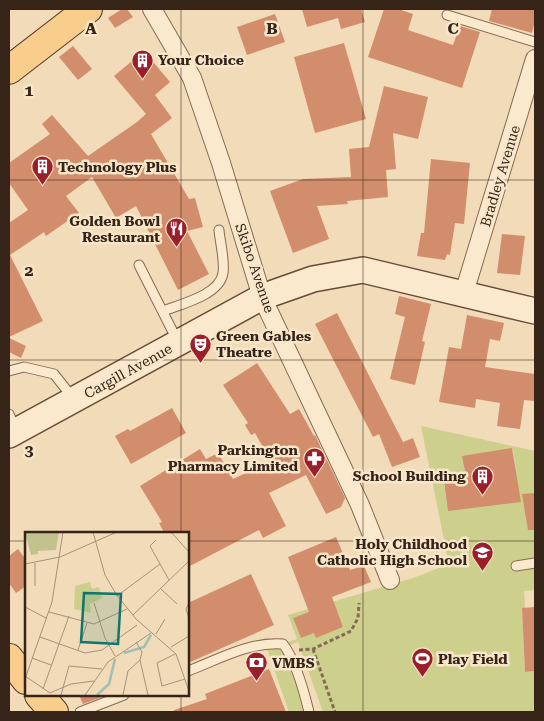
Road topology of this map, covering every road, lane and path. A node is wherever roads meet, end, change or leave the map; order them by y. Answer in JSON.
{"nodes":[{"id":1,"x":88,"y":9,"type":"edge"},
{"id":2,"x":152,"y":9,"type":"edge"},
{"id":3,"x":447,"y":15,"type":"dead end"},
{"id":4,"x":535,"y":42,"type":"edge"},
{"id":5,"x":534,"y":67,"type":"edge"},
{"id":6,"x":9,"y":70,"type":"edge"},
{"id":7,"x":219,"y":230,"type":"dead end"},
{"id":8,"x":139,"y":265,"type":"dead end"},
{"id":9,"x":464,"y":293,"type":"junction"},
{"id":10,"x":262,"y":297,"type":"junction"},
{"id":11,"x":163,"y":311,"type":"junction"},
{"id":12,"x":535,"y":311,"type":"edge"},
{"id":13,"x":179,"y":343,"type":"junction"},
{"id":14,"x":9,"y":371,"type":"edge"},
{"id":15,"x":75,"y":400,"type":"junction"},
{"id":16,"x":11,"y":427,"type":"edge"},
{"id":17,"x":535,"y":563,"type":"edge"},
{"id":18,"x":516,"y":566,"type":"dead end"},
{"id":19,"x":390,"y":580,"type":"dead end"},
{"id":20,"x":359,"y":603,"type":"dead end"},
{"id":21,"x":313,"y":649,"type":"junction"},
{"id":22,"x":288,"y":651,"type":"junction"},
{"id":23,"x":9,"y":658,"type":"edge"},
{"id":24,"x":189,"y":671,"type":"edge"},
{"id":25,"x":25,"y":679,"type":"edge"},
{"id":26,"x":121,"y":696,"type":"edge"},
{"id":27,"x":80,"y":712,"type":"edge"},
{"id":28,"x":309,"y":712,"type":"edge"},
{"id":29,"x":335,"y":712,"type":"edge"}],
"edges":[{"from":1,"to":6,"type":"main road"},
{"from":2,"to":10,"type":"street","name":"Skibo Avenue"},
{"from":3,"to":4,"type":"lane"},
{"from":5,"to":9,"type":"street","name":"Bradley Avenue"},
{"from":7,"to":11,"type":"lane"},
{"from":8,"to":11,"type":"lane"},
{"from":9,"to":10,"type":"main road","name":"Cargill Avenue"},
{"from":9,"to":12,"type":"main road","name":"Cargill Avenue"},
{"from":10,"to":13,"type":"main road","name":"Cargill Avenue"},
{"from":10,"to":19,"type":"street","name":"Skibo Avenue"},
{"from":11,"to":13,"type":"lane"},
{"from":13,"to":15,"type":"main road","name":"Cargill Avenue"},
{"from":14,"to":15,"type":"lane"},
{"from":15,"to":16,"type":"main road","name":"Cargill Avenue"},
{"from":17,"to":18,"type":"lane"},
{"from":20,"to":21,"type":"path"},
{"from":21,"to":22,"type":"path"},
{"from":21,"to":29,"type":"path"},
{"from":22,"to":24,"type":"lane"},
{"from":22,"to":28,"type":"lane"},
{"from":23,"to":25,"type":"main road"},
{"from":26,"to":27,"type":"lane"}]}
